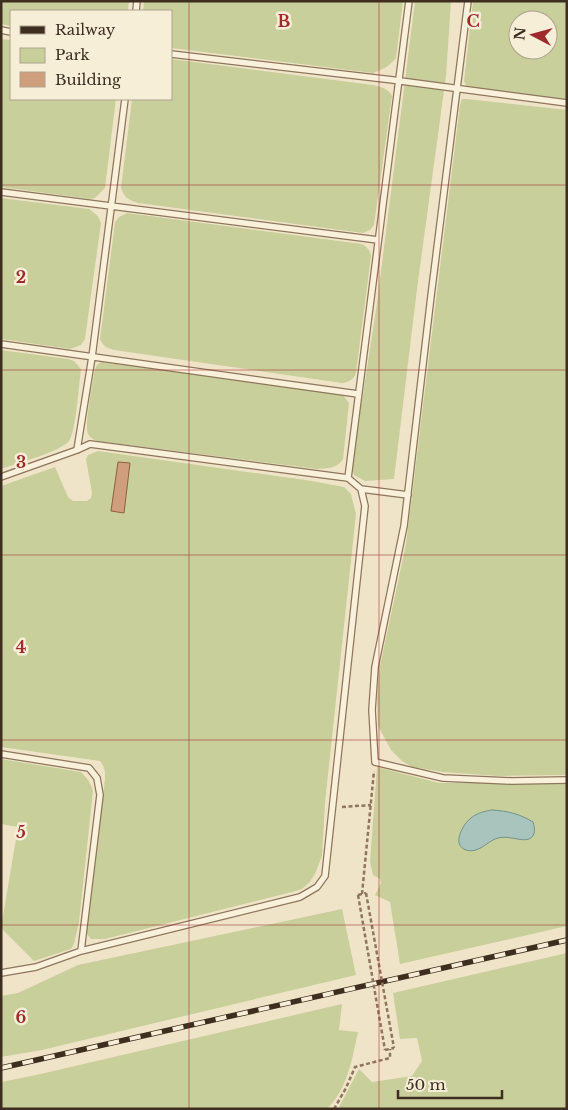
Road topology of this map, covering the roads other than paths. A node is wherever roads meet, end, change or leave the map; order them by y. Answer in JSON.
{"nodes":[{"id":1,"x":409,"y":1,"type":"edge"},
{"id":2,"x":468,"y":1,"type":"edge"},
{"id":3,"x":172,"y":54,"type":"edge"},
{"id":4,"x":399,"y":80,"type":"junction"},
{"id":5,"x":458,"y":89,"type":"junction"},
{"id":6,"x":125,"y":100,"type":"edge"},
{"id":7,"x":567,"y":103,"type":"edge"},
{"id":8,"x":1,"y":192,"type":"edge"},
{"id":9,"x":111,"y":206,"type":"junction"},
{"id":10,"x":378,"y":240,"type":"junction"},
{"id":11,"x":1,"y":344,"type":"edge"},
{"id":12,"x":92,"y":357,"type":"junction"},
{"id":13,"x":358,"y":394,"type":"junction"},
{"id":14,"x":77,"y":450,"type":"junction"},
{"id":15,"x":1,"y":477,"type":"edge"},
{"id":16,"x":348,"y":478,"type":"junction"},
{"id":17,"x":361,"y":489,"type":"junction"},
{"id":18,"x":408,"y":495,"type":"junction"},
{"id":19,"x":1,"y":754,"type":"edge"},
{"id":20,"x":567,"y":780,"type":"edge"},
{"id":21,"x":81,"y":951,"type":"junction"},
{"id":22,"x":1,"y":973,"type":"edge"}],
"edges":[{"from":1,"to":4,"type":"lane"},
{"from":2,"to":5,"type":"lane"},
{"from":3,"to":4,"type":"lane"},
{"from":4,"to":5,"type":"lane"},
{"from":4,"to":10,"type":"lane"},
{"from":5,"to":7,"type":"lane"},
{"from":5,"to":18,"type":"lane"},
{"from":6,"to":9,"type":"lane"},
{"from":8,"to":9,"type":"lane"},
{"from":9,"to":10,"type":"lane"},
{"from":9,"to":12,"type":"lane"},
{"from":10,"to":13,"type":"lane"},
{"from":11,"to":12,"type":"lane"},
{"from":12,"to":13,"type":"lane"},
{"from":12,"to":14,"type":"lane"},
{"from":13,"to":16,"type":"lane"},
{"from":14,"to":15,"type":"lane"},
{"from":14,"to":16,"type":"lane"},
{"from":16,"to":17,"type":"lane"},
{"from":17,"to":18,"type":"lane"},
{"from":17,"to":21,"type":"lane"},
{"from":18,"to":20,"type":"lane"},
{"from":19,"to":21,"type":"lane"},
{"from":21,"to":22,"type":"lane"}]}
